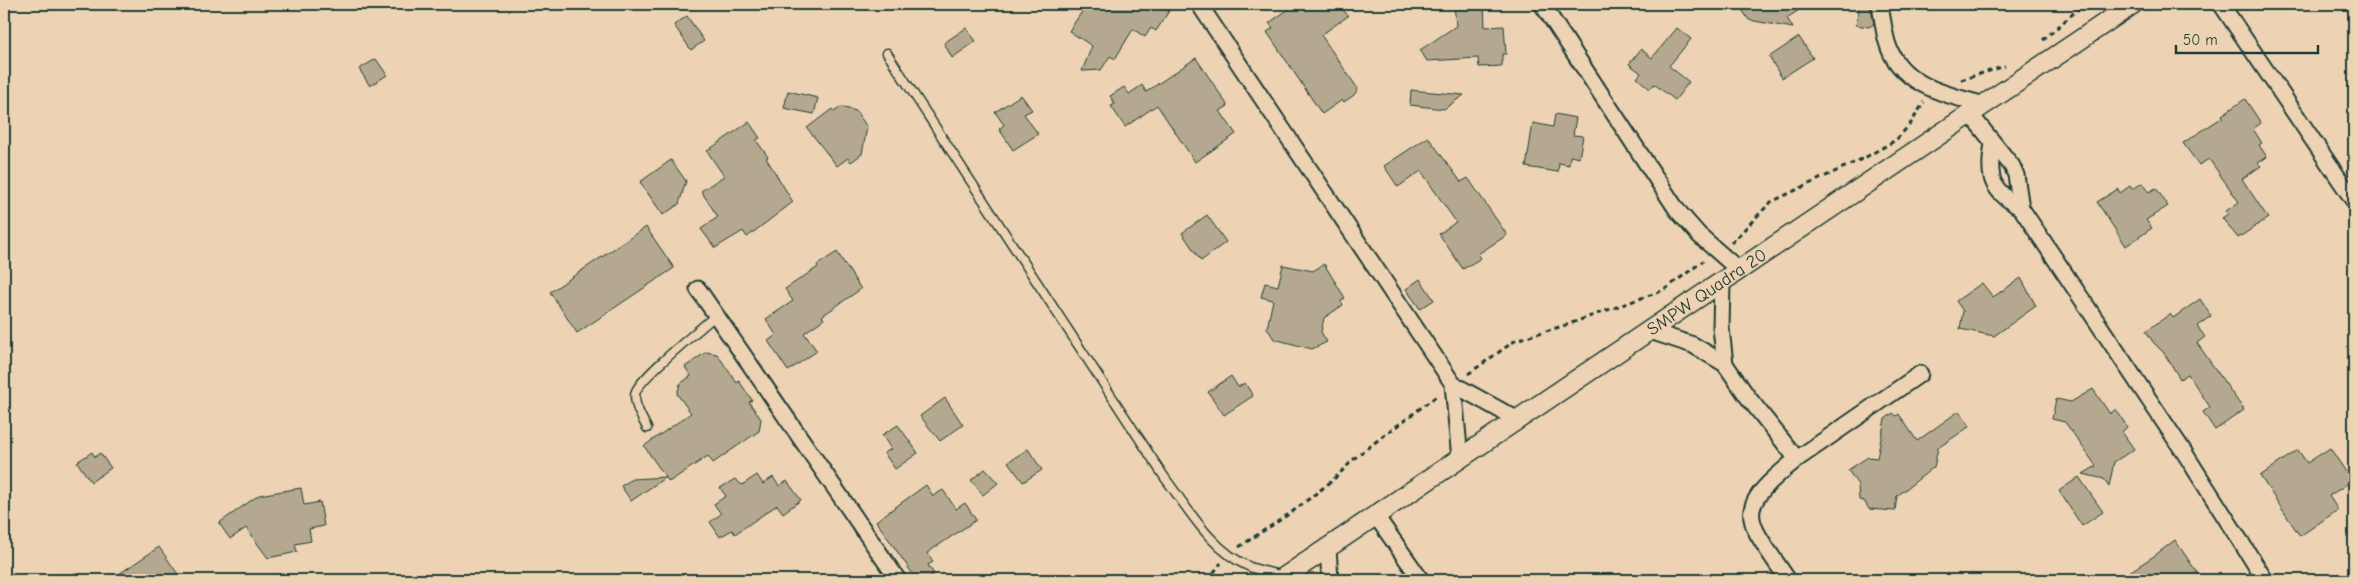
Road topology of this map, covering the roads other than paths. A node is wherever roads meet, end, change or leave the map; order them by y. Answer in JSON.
{"nodes":[{"id":1,"x":1199,"y":4,"type":"edge"},
{"id":2,"x":1542,"y":4,"type":"edge"},
{"id":3,"x":1879,"y":4,"type":"edge"},
{"id":4,"x":2133,"y":4,"type":"edge"},
{"id":5,"x":2221,"y":4,"type":"edge"},
{"id":6,"x":887,"y":53,"type":"dead end"},
{"id":7,"x":1978,"y":110,"type":"junction"},
{"id":8,"x":1993,"y":144,"type":"junction"},
{"id":9,"x":2354,"y":201,"type":"edge"},
{"id":10,"x":2021,"y":208,"type":"junction"},
{"id":11,"x":1739,"y":270,"type":"junction"},
{"id":12,"x":1722,"y":282,"type":"junction"},
{"id":13,"x":698,"y":289,"type":"dead end"},
{"id":14,"x":716,"y":315,"type":"junction"},
{"id":15,"x":1650,"y":331,"type":"junction"},
{"id":16,"x":1725,"y":364,"type":"junction"},
{"id":17,"x":1920,"y":374,"type":"dead end"},
{"id":18,"x":1453,"y":384,"type":"junction"},
{"id":19,"x":1518,"y":420,"type":"junction"},
{"id":20,"x":647,"y":428,"type":"dead end"},
{"id":21,"x":1460,"y":459,"type":"junction"},
{"id":22,"x":1797,"y":460,"type":"junction"},
{"id":23,"x":1376,"y":516,"type":"junction"},
{"id":24,"x":1328,"y":548,"type":"junction"},
{"id":25,"x":1283,"y":578,"type":"edge"},
{"id":26,"x":898,"y":580,"type":"edge"},
{"id":27,"x":1330,"y":580,"type":"edge"},
{"id":28,"x":1421,"y":580,"type":"edge"},
{"id":29,"x":1788,"y":580,"type":"edge"},
{"id":30,"x":2266,"y":580,"type":"edge"}],
"edges":[{"from":1,"to":18,"type":"street"},
{"from":2,"to":11,"type":"street"},
{"from":3,"to":7,"type":"street"},
{"from":4,"to":7,"type":"street","name":"SMPW Quadra 20"},
{"from":5,"to":9,"type":"street"},
{"from":6,"to":25,"type":"lane"},
{"from":7,"to":8,"type":"street"},
{"from":7,"to":11,"type":"street","name":"SMPW Quadra 20"},
{"from":8,"to":10,"type":"street"},
{"from":8,"to":10,"type":"street"},
{"from":10,"to":30,"type":"street"},
{"from":11,"to":12,"type":"street","name":"SMPW Quadra 20"},
{"from":12,"to":15,"type":"street","name":"SMPW Quadra 20"},
{"from":12,"to":16,"type":"street"},
{"from":13,"to":14,"type":"street"},
{"from":14,"to":20,"type":"lane"},
{"from":14,"to":26,"type":"street"},
{"from":15,"to":16,"type":"street"},
{"from":15,"to":19,"type":"street","name":"SMPW Quadra 20"},
{"from":16,"to":22,"type":"street"},
{"from":17,"to":22,"type":"street"},
{"from":18,"to":19,"type":"street"},
{"from":18,"to":21,"type":"street"},
{"from":19,"to":21,"type":"street","name":"SMPW Quadra 20"},
{"from":21,"to":23,"type":"street","name":"SMPW Quadra 20"},
{"from":22,"to":29,"type":"street"},
{"from":23,"to":24,"type":"street","name":"SMPW Quadra 20"},
{"from":23,"to":28,"type":"street"},
{"from":24,"to":25,"type":"street","name":"SMPW Quadra 20"},
{"from":24,"to":27,"type":"street"}]}
